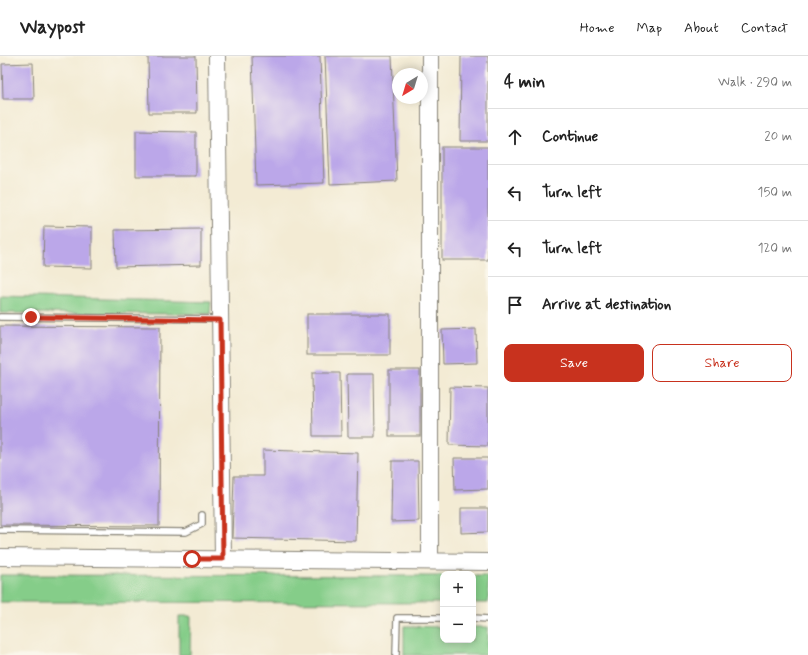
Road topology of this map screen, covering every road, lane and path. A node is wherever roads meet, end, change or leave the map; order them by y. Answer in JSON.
{"nodes":[{"id":1,"x":216,"y":56,"type":"edge"},
{"id":2,"x":430,"y":56,"type":"edge"},
{"id":3,"x":0,"y":317,"type":"edge"},
{"id":4,"x":220,"y":320,"type":"junction"},
{"id":5,"x":202,"y":515,"type":"dead end"},
{"id":6,"x":0,"y":530,"type":"edge"},
{"id":7,"x":0,"y":557,"type":"edge"},
{"id":8,"x":223,"y":559,"type":"junction"},
{"id":9,"x":430,"y":561,"type":"junction"},
{"id":10,"x":488,"y":562,"type":"edge"},
{"id":11,"x":440,"y":618,"type":"edge"},
{"id":12,"x":476,"y":618,"type":"edge"},
{"id":13,"x":488,"y":619,"type":"edge"},
{"id":14,"x":396,"y":655,"type":"edge"}],
"edges":[{"from":1,"to":4,"type":"street"},
{"from":2,"to":9,"type":"street"},
{"from":3,"to":4,"type":"lane"},
{"from":4,"to":8,"type":"street"},
{"from":5,"to":6,"type":"lane"},
{"from":7,"to":8,"type":"street"},
{"from":8,"to":9,"type":"street"},
{"from":9,"to":10,"type":"street"},
{"from":11,"to":14,"type":"lane"},
{"from":12,"to":13,"type":"lane"}]}
